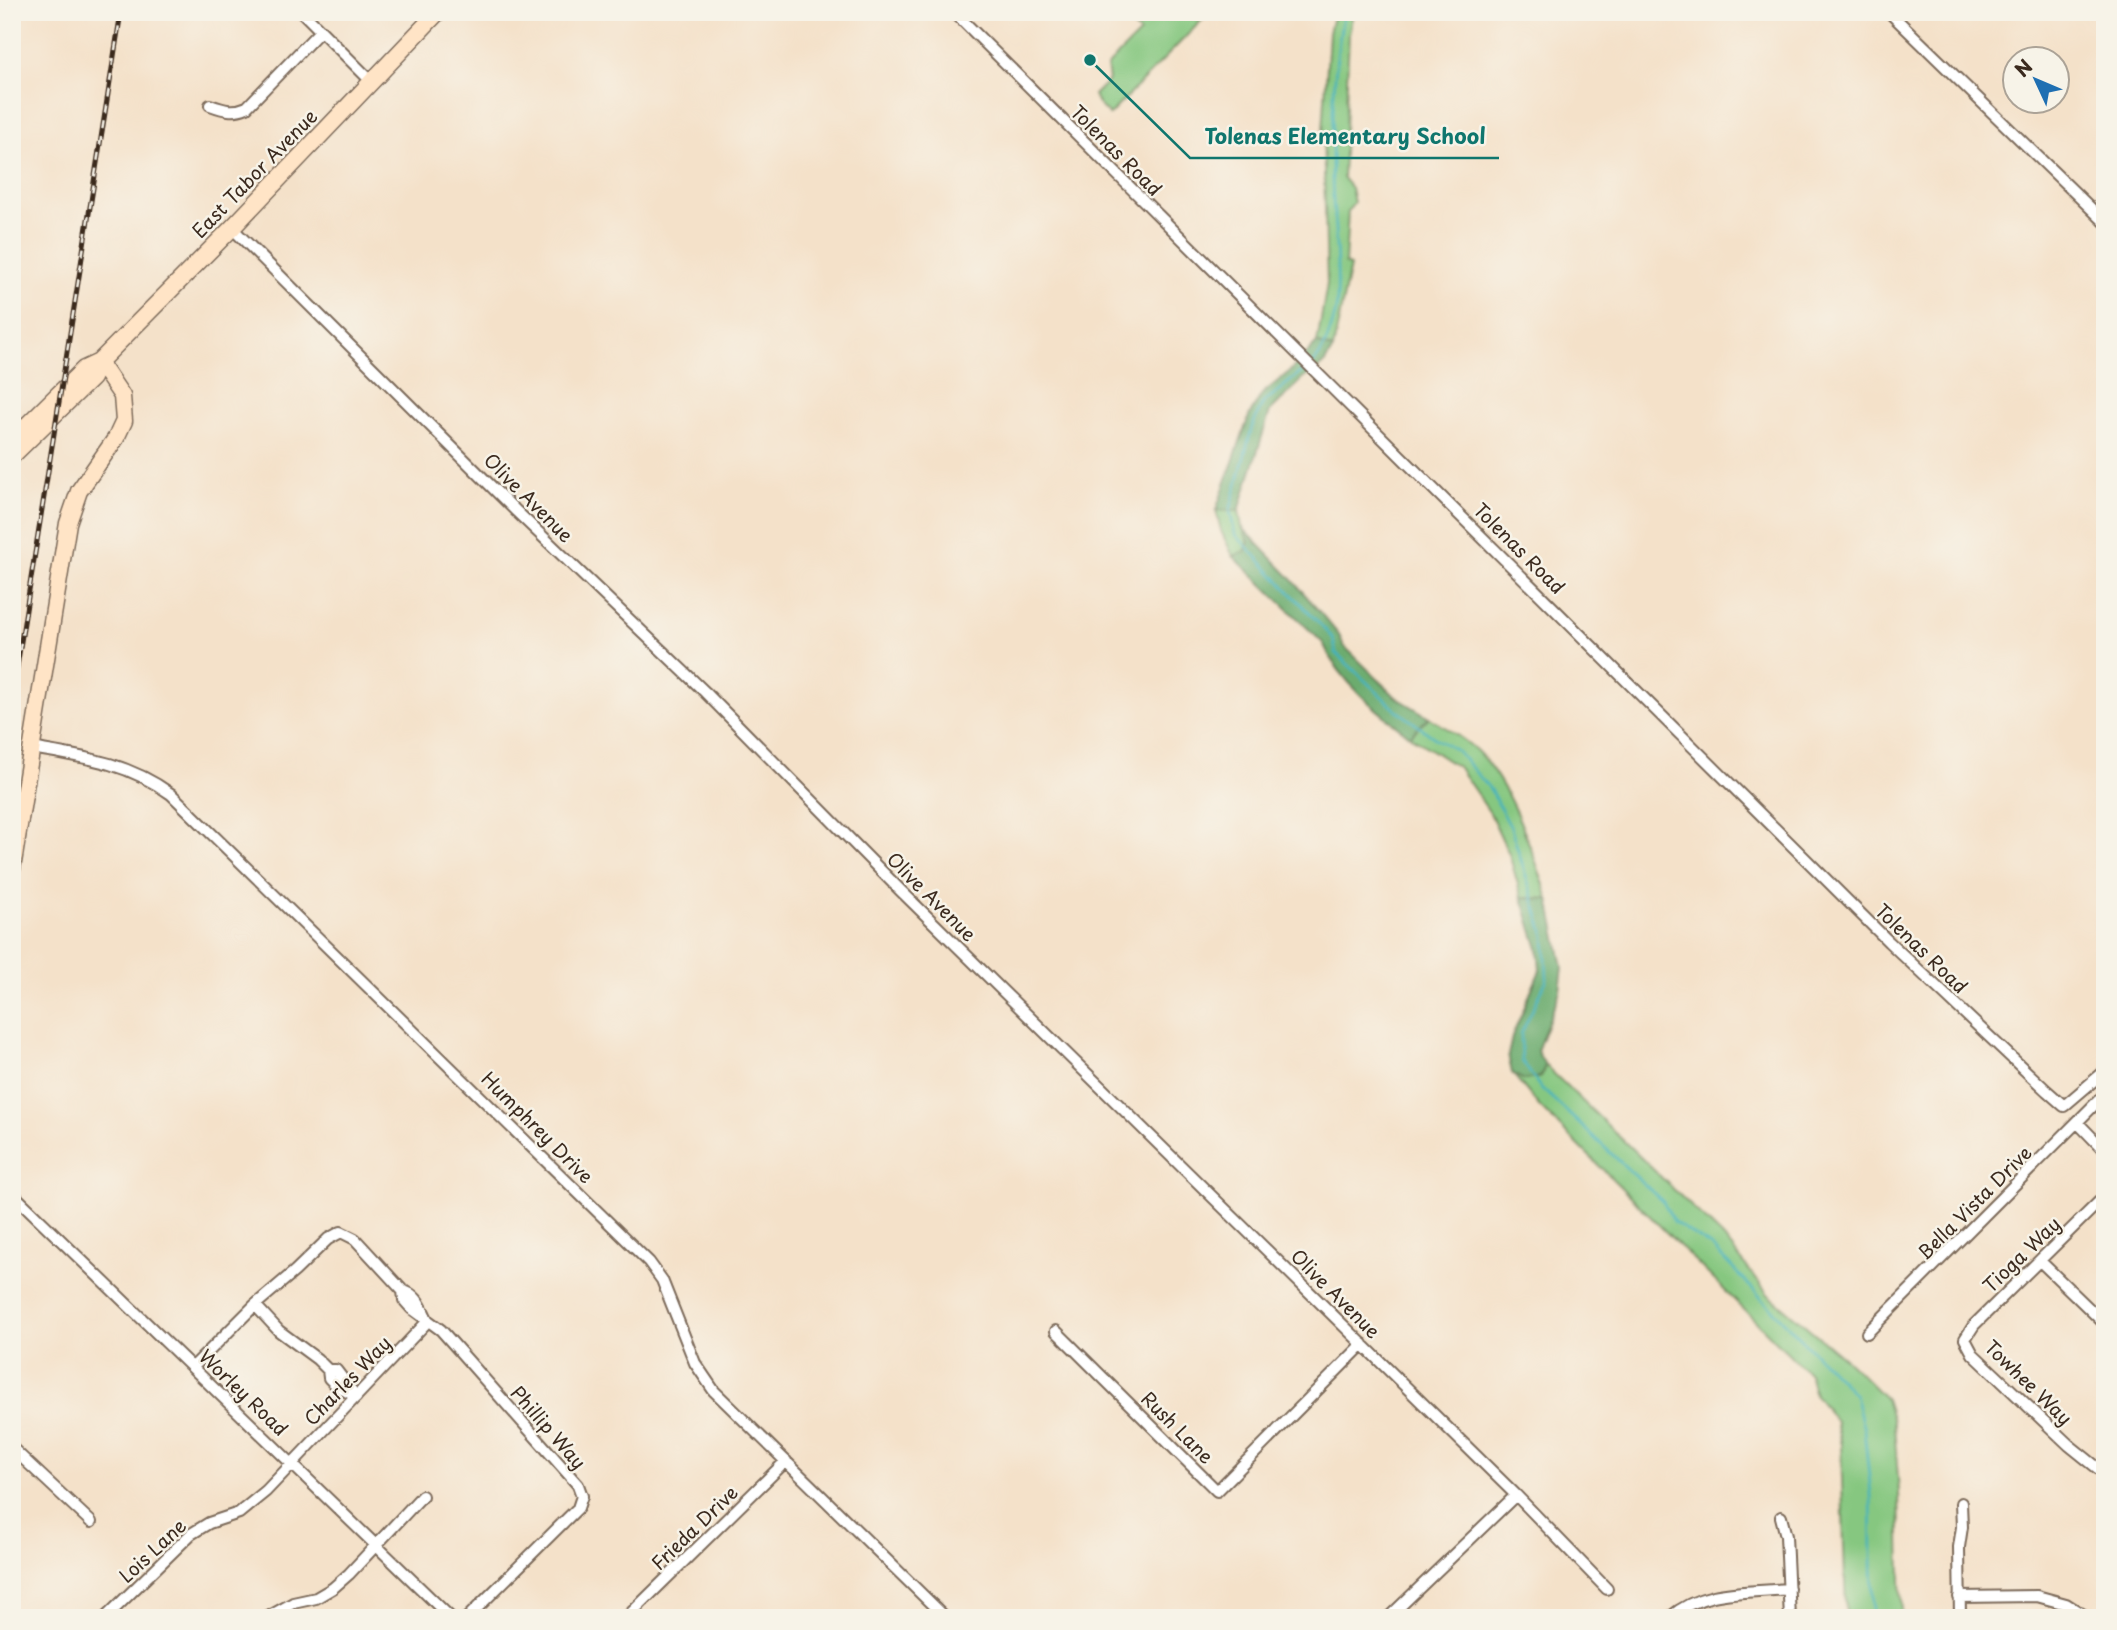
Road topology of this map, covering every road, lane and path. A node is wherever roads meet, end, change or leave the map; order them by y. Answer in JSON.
{"nodes":[{"id":1,"x":302,"y":12,"type":"edge"},
{"id":2,"x":438,"y":12,"type":"edge"},
{"id":3,"x":954,"y":12,"type":"edge"},
{"id":4,"x":1889,"y":12,"type":"edge"},
{"id":5,"x":320,"y":31,"type":"junction"},
{"id":6,"x":371,"y":81,"type":"junction"},
{"id":7,"x":210,"y":106,"type":"dead end"},
{"id":8,"x":2105,"y":222,"type":"edge"},
{"id":9,"x":232,"y":228,"type":"junction"},
{"id":10,"x":99,"y":362,"type":"junction"},
{"id":11,"x":12,"y":440,"type":"edge"},
{"id":12,"x":12,"y":456,"type":"edge"},
{"id":13,"x":31,"y":748,"type":"junction"},
{"id":14,"x":12,"y":869,"type":"edge"},
{"id":15,"x":2105,"y":1071,"type":"edge"},
{"id":16,"x":2105,"y":1094,"type":"edge"},
{"id":17,"x":2077,"y":1122,"type":"junction"},
{"id":18,"x":2105,"y":1151,"type":"edge"},
{"id":19,"x":12,"y":1193,"type":"edge"},
{"id":20,"x":2105,"y":1196,"type":"edge"},
{"id":21,"x":2040,"y":1261,"type":"junction"},
{"id":22,"x":255,"y":1305,"type":"junction"},
{"id":23,"x":428,"y":1321,"type":"junction"},
{"id":24,"x":2105,"y":1324,"type":"edge"},
{"id":25,"x":1056,"y":1331,"type":"dead end"},
{"id":26,"x":1867,"y":1333,"type":"dead end"},
{"id":27,"x":1965,"y":1339,"type":"joint"},
{"id":28,"x":1363,"y":1344,"type":"junction"},
{"id":29,"x":193,"y":1367,"type":"junction"},
{"id":30,"x":356,"y":1396,"type":"junction"},
{"id":31,"x":12,"y":1448,"type":"edge"},
{"id":32,"x":786,"y":1461,"type":"junction"},
{"id":33,"x":291,"y":1463,"type":"junction"},
{"id":34,"x":2105,"y":1474,"type":"edge"},
{"id":35,"x":1516,"y":1495,"type":"junction"},
{"id":36,"x":422,"y":1496,"type":"dead end"},
{"id":37,"x":1961,"y":1503,"type":"dead end"},
{"id":38,"x":1781,"y":1517,"type":"dead end"},
{"id":39,"x":91,"y":1522,"type":"dead end"},
{"id":40,"x":376,"y":1545,"type":"junction"},
{"id":41,"x":1607,"y":1589,"type":"dead end"},
{"id":42,"x":1789,"y":1589,"type":"junction"},
{"id":43,"x":1959,"y":1597,"type":"junction"},
{"id":44,"x":105,"y":1618,"type":"edge"},
{"id":45,"x":266,"y":1618,"type":"edge"},
{"id":46,"x":451,"y":1618,"type":"edge"},
{"id":47,"x":467,"y":1618,"type":"edge"},
{"id":48,"x":626,"y":1618,"type":"edge"},
{"id":49,"x":946,"y":1618,"type":"edge"},
{"id":50,"x":1388,"y":1618,"type":"edge"},
{"id":51,"x":1669,"y":1618,"type":"edge"},
{"id":52,"x":1790,"y":1618,"type":"edge"},
{"id":53,"x":1960,"y":1618,"type":"edge"},
{"id":54,"x":2088,"y":1618,"type":"edge"}],
"edges":[{"from":1,"to":5,"type":"street"},
{"from":2,"to":6,"type":"main road","name":"East Tabor Avenue"},
{"from":3,"to":15,"type":"street","name":"Tolenas Road"},
{"from":4,"to":8,"type":"street"},
{"from":5,"to":6,"type":"street"},
{"from":5,"to":7,"type":"street"},
{"from":6,"to":9,"type":"main road","name":"East Tabor Avenue"},
{"from":9,"to":10,"type":"main road","name":"East Tabor Avenue"},
{"from":9,"to":28,"type":"street","name":"Olive Avenue"},
{"from":10,"to":11,"type":"main road","name":"East Tabor Avenue"},
{"from":10,"to":12,"type":"main road","name":"East Tabor Avenue"},
{"from":10,"to":13,"type":"main road"},
{"from":13,"to":14,"type":"main road"},
{"from":13,"to":32,"type":"street","name":"Humphrey Drive"},
{"from":16,"to":17,"type":"street","name":"Bella Vista Drive"},
{"from":17,"to":18,"type":"street"},
{"from":17,"to":26,"type":"street","name":"Bella Vista Drive"},
{"from":19,"to":29,"type":"street","name":"Worley Road"},
{"from":20,"to":21,"type":"street","name":"Tioga Way"},
{"from":21,"to":24,"type":"street"},
{"from":21,"to":27,"type":"street","name":"Tioga Way"},
{"from":22,"to":23,"type":"street","name":"Phillip Way"},
{"from":22,"to":29,"type":"street","name":"Phillip Way"},
{"from":22,"to":30,"type":"street"},
{"from":23,"to":30,"type":"street","name":"Charles Way"},
{"from":23,"to":47,"type":"street","name":"Phillip Way"},
{"from":25,"to":28,"type":"street","name":"Rush Lane"},
{"from":27,"to":34,"type":"street","name":"Towhee Way"},
{"from":28,"to":35,"type":"street","name":"Olive Avenue"},
{"from":29,"to":33,"type":"street","name":"Worley Road"},
{"from":30,"to":33,"type":"street","name":"Charles Way"},
{"from":31,"to":39,"type":"street"},
{"from":32,"to":48,"type":"street","name":"Frieda Drive"},
{"from":32,"to":49,"type":"street","name":"Humphrey Drive"},
{"from":33,"to":40,"type":"street","name":"Worley Road"},
{"from":33,"to":44,"type":"street","name":"Lois Lane"},
{"from":35,"to":41,"type":"street","name":"Olive Avenue"},
{"from":35,"to":50,"type":"street"},
{"from":36,"to":40,"type":"street"},
{"from":37,"to":43,"type":"street"},
{"from":38,"to":42,"type":"street"},
{"from":40,"to":45,"type":"street"},
{"from":40,"to":46,"type":"street","name":"Worley Road"},
{"from":42,"to":51,"type":"street"},
{"from":42,"to":52,"type":"street"},
{"from":43,"to":53,"type":"street"},
{"from":43,"to":54,"type":"street"}]}
